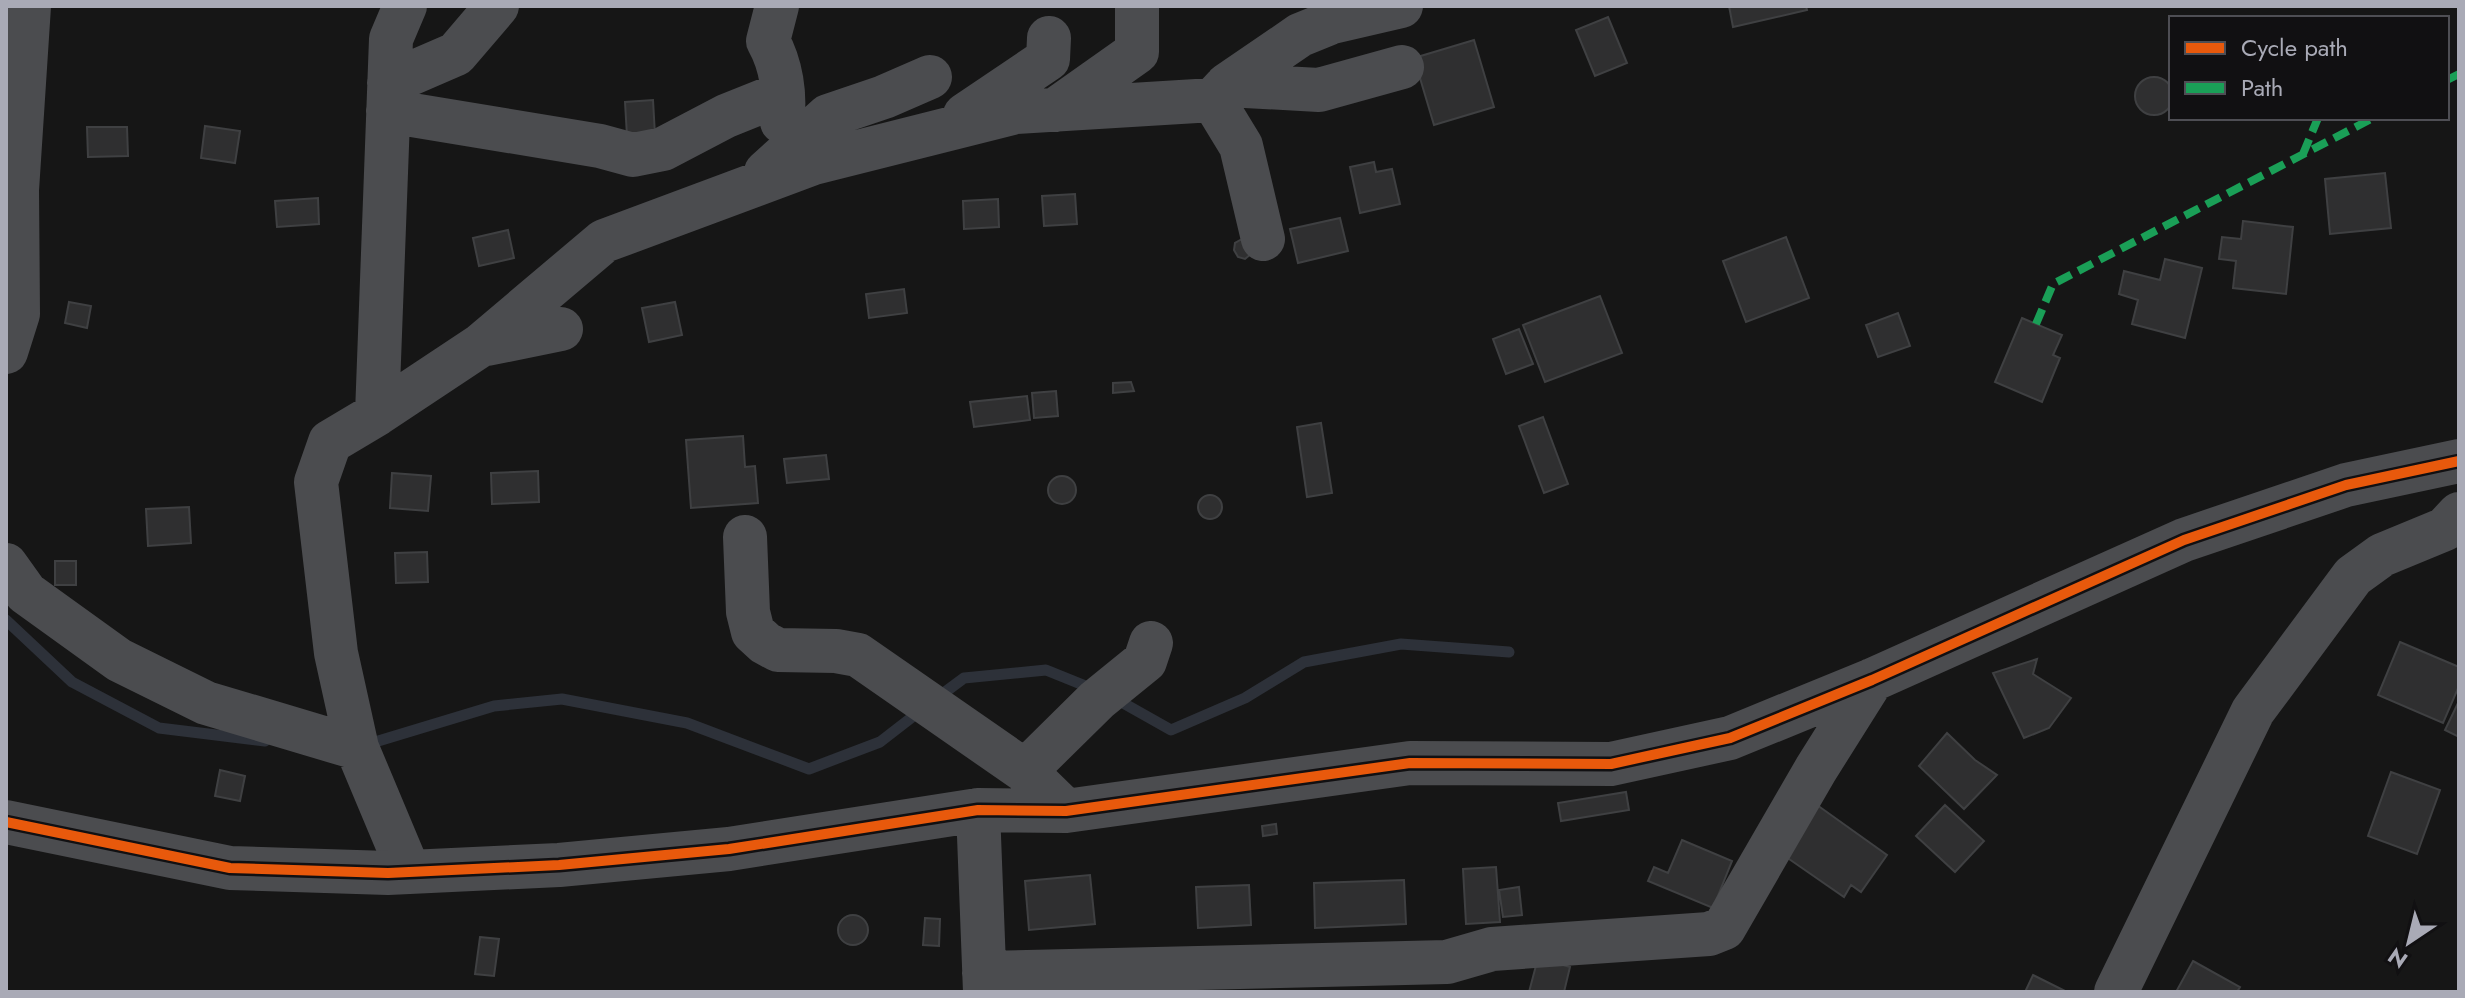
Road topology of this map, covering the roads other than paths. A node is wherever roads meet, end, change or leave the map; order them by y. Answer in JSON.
{"nodes":[{"id":1,"x":29,"y":6,"type":"edge"},
{"id":2,"x":405,"y":6,"type":"edge"},
{"id":3,"x":497,"y":6,"type":"edge"},
{"id":4,"x":777,"y":6,"type":"edge"},
{"id":5,"x":1137,"y":6,"type":"edge"},
{"id":6,"x":1401,"y":6,"type":"edge"},
{"id":7,"x":1049,"y":38,"type":"dead end"},
{"id":8,"x":1402,"y":67,"type":"dead end"},
{"id":9,"x":930,"y":77,"type":"dead end"},
{"id":10,"x":1220,"y":92,"type":"junction"},
{"id":11,"x":783,"y":93,"type":"junction"},
{"id":12,"x":389,"y":97,"type":"junction"},
{"id":13,"x":1055,"y":110,"type":"junction"},
{"id":14,"x":943,"y":130,"type":"junction"},
{"id":15,"x":746,"y":189,"type":"junction"},
{"id":16,"x":1263,"y":239,"type":"dead end"},
{"id":17,"x":561,"y":329,"type":"dead end"},
{"id":18,"x":481,"y":345,"type":"junction"},
{"id":19,"x":6,"y":352,"type":"edge"},
{"id":20,"x":377,"y":414,"type":"junction"},
{"id":21,"x":2459,"y":461,"type":"edge"},
{"id":22,"x":2459,"y":514,"type":"edge"},
{"id":23,"x":745,"y":537,"type":"dead end"},
{"id":24,"x":13,"y":582,"type":"edge"},
{"id":25,"x":1151,"y":643,"type":"dead end"},
{"id":26,"x":1872,"y":680,"type":"junction"},
{"id":27,"x":357,"y":748,"type":"junction"},
{"id":28,"x":1025,"y":771,"type":"junction"},
{"id":29,"x":978,"y":810,"type":"junction"},
{"id":30,"x":1066,"y":811,"type":"junction"},
{"id":31,"x":6,"y":822,"type":"edge"},
{"id":32,"x":409,"y":872,"type":"junction"},
{"id":33,"x":985,"y":983,"type":"edge"},
{"id":34,"x":2116,"y":992,"type":"edge"}],
"edges":[{"from":1,"to":19,"type":"street"},
{"from":2,"to":12,"type":"street"},
{"from":3,"to":12,"type":"street"},
{"from":4,"to":11,"type":"street"},
{"from":5,"to":13,"type":"street"},
{"from":6,"to":10,"type":"street"},
{"from":7,"to":14,"type":"street"},
{"from":8,"to":10,"type":"street"},
{"from":9,"to":15,"type":"street"},
{"from":10,"to":13,"type":"street"},
{"from":10,"to":16,"type":"street"},
{"from":11,"to":12,"type":"street"},
{"from":11,"to":15,"type":"street"},
{"from":12,"to":20,"type":"street"},
{"from":13,"to":14,"type":"street"},
{"from":14,"to":15,"type":"street"},
{"from":15,"to":18,"type":"street"},
{"from":17,"to":18,"type":"street"},
{"from":18,"to":20,"type":"street"},
{"from":20,"to":27,"type":"street"},
{"from":21,"to":26,"type":"street"},
{"from":22,"to":34,"type":"street"},
{"from":23,"to":28,"type":"street"},
{"from":24,"to":27,"type":"street"},
{"from":25,"to":28,"type":"street"},
{"from":26,"to":30,"type":"street"},
{"from":26,"to":33,"type":"street"},
{"from":27,"to":32,"type":"street"},
{"from":28,"to":30,"type":"street"},
{"from":29,"to":30,"type":"street"},
{"from":29,"to":32,"type":"street"},
{"from":29,"to":33,"type":"street"},
{"from":31,"to":32,"type":"street"}]}
